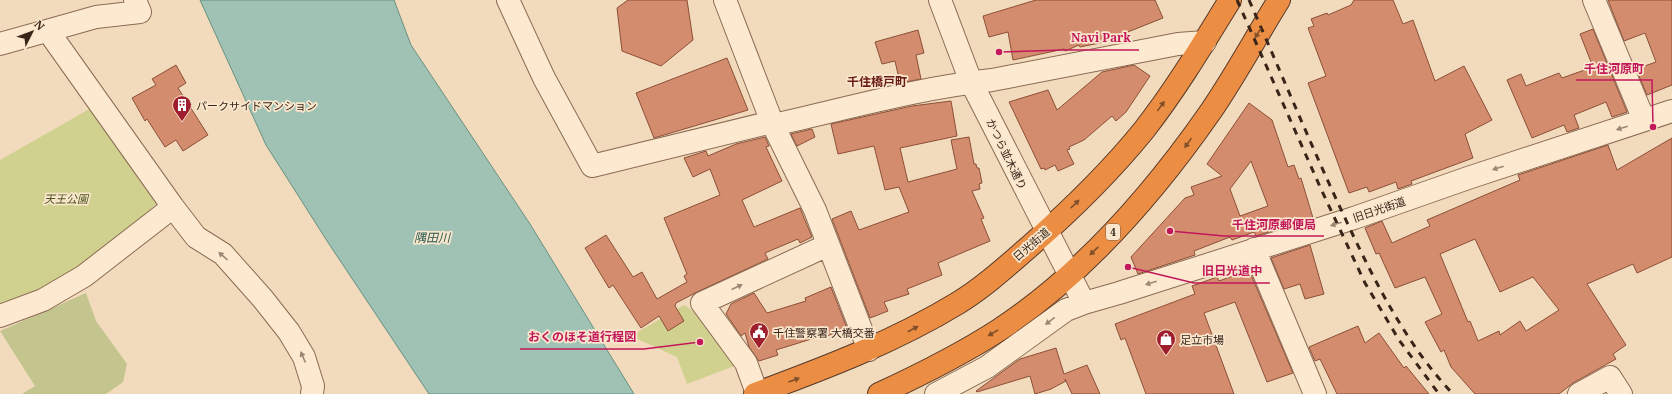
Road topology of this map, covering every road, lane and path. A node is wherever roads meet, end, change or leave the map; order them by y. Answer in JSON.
{"nodes":[{"id":1,"x":135,"y":0,"type":"edge"},
{"id":2,"x":508,"y":0,"type":"edge"},
{"id":3,"x":725,"y":0,"type":"edge"},
{"id":4,"x":940,"y":0,"type":"edge"},
{"id":5,"x":1230,"y":0,"type":"edge"},
{"id":6,"x":1278,"y":0,"type":"edge"},
{"id":7,"x":1594,"y":0,"type":"edge"},
{"id":8,"x":50,"y":30,"type":"junction"},
{"id":9,"x":1205,"y":42,"type":"junction"},
{"id":10,"x":0,"y":44,"type":"edge"},
{"id":11,"x":971,"y":82,"type":"junction"},
{"id":12,"x":1672,"y":111,"type":"edge"},
{"id":13,"x":1644,"y":120,"type":"junction"},
{"id":14,"x":772,"y":124,"type":"junction"},
{"id":15,"x":172,"y":205,"type":"junction"},
{"id":16,"x":1047,"y":231,"type":"junction"},
{"id":17,"x":828,"y":245,"type":"junction"},
{"id":18,"x":1254,"y":249,"type":"junction"},
{"id":19,"x":1070,"y":274,"type":"junction"},
{"id":20,"x":1084,"y":303,"type":"junction"},
{"id":21,"x":0,"y":316,"type":"edge"},
{"id":22,"x":869,"y":350,"type":"junction"},
{"id":23,"x":830,"y":367,"type":"junction"},
{"id":24,"x":312,"y":394,"type":"edge"},
{"id":25,"x":756,"y":394,"type":"edge"},
{"id":26,"x":805,"y":394,"type":"edge"},
{"id":27,"x":879,"y":394,"type":"edge"},
{"id":28,"x":936,"y":394,"type":"edge"},
{"id":29,"x":1315,"y":394,"type":"edge"},
{"id":30,"x":1579,"y":394,"type":"edge"},
{"id":31,"x":1621,"y":394,"type":"edge"}],
"edges":[{"from":1,"to":8,"type":"street"},
{"from":2,"to":14,"type":"street"},
{"from":3,"to":14,"type":"street"},
{"from":4,"to":11,"type":"street","name":"かつら並木通り"},
{"from":5,"to":9,"type":"highway","name":"日光街道"},
{"from":6,"to":19,"type":"highway","number":"4","one_way":true},
{"from":7,"to":13,"type":"street"},
{"from":8,"to":10,"type":"street"},
{"from":8,"to":15,"type":"street"},
{"from":9,"to":11,"type":"street"},
{"from":16,"to":9,"type":"highway","name":"日光街道","one_way":true},
{"from":11,"to":14,"type":"street"},
{"from":11,"to":16,"type":"street","name":"かつら並木通り"},
{"from":12,"to":13,"type":"street","name":"旧日光街道"},
{"from":13,"to":18,"type":"street","name":"旧日光街道","one_way":true},
{"from":14,"to":17,"type":"street"},
{"from":15,"to":21,"type":"street"},
{"from":24,"to":15,"type":"street","one_way":true},
{"from":16,"to":19,"type":"street","name":"かつら並木通り"},
{"from":22,"to":16,"type":"highway","name":"日光街道","one_way":true},
{"from":17,"to":22,"type":"street"},
{"from":25,"to":17,"type":"street","one_way":true},
{"from":18,"to":20,"type":"street","name":"旧日光街道","one_way":true},
{"from":18,"to":29,"type":"street"},
{"from":19,"to":20,"type":"street","name":"かつら並木通り"},
{"from":19,"to":27,"type":"highway","number":"4","one_way":true},
{"from":20,"to":28,"type":"street","name":"旧日光街道","one_way":true},
{"from":22,"to":23,"type":"highway","name":"日光街道"},
{"from":25,"to":23,"type":"highway","name":"日光街道","one_way":true},
{"from":23,"to":26,"type":"highway"},
{"from":30,"to":31,"type":"street"}]}
